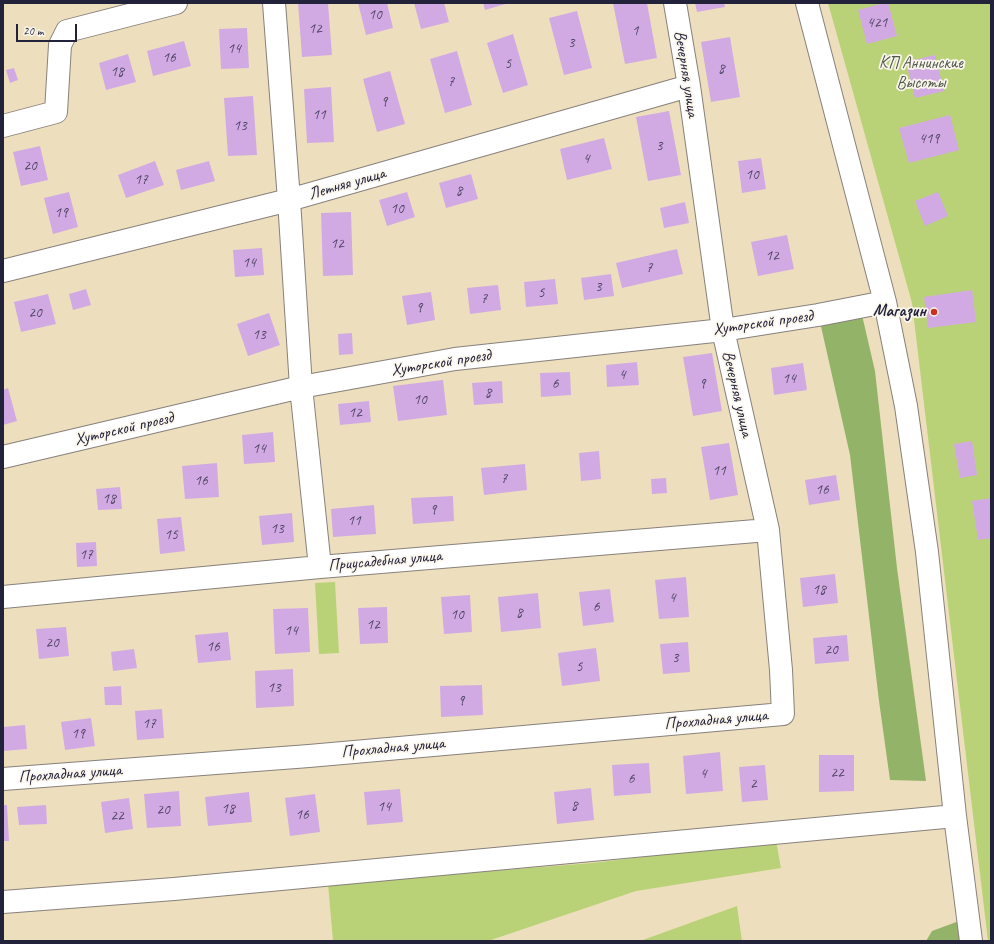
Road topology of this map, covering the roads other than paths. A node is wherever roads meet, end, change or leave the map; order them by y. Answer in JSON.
{"nodes":[{"id":1,"x":176,"y":3,"type":"edge"},
{"id":2,"x":274,"y":3,"type":"edge"},
{"id":3,"x":675,"y":3,"type":"edge"},
{"id":4,"x":807,"y":3,"type":"edge"},
{"id":5,"x":689,"y":86,"type":"junction"},
{"id":6,"x":3,"y":126,"type":"edge"},
{"id":7,"x":289,"y":200,"type":"junction"},
{"id":8,"x":3,"y":271,"type":"edge"},
{"id":9,"x":885,"y":302,"type":"junction"},
{"id":10,"x":723,"y":330,"type":"junction"},
{"id":11,"x":301,"y":387,"type":"junction"},
{"id":12,"x":3,"y":457,"type":"edge"},
{"id":13,"x":768,"y":530,"type":"junction"},
{"id":14,"x":320,"y":567,"type":"junction"},
{"id":15,"x":3,"y":597,"type":"edge"},
{"id":16,"x":783,"y":714,"type":"joint"},
{"id":17,"x":3,"y":779,"type":"edge"},
{"id":18,"x":955,"y":816,"type":"junction"},
{"id":19,"x":3,"y":902,"type":"edge"},
{"id":20,"x":970,"y":941,"type":"edge"}],
"edges":[{"from":1,"to":6,"type":"street"},
{"from":2,"to":7,"type":"street"},
{"from":3,"to":5,"type":"street","name":"Вечерняя улица"},
{"from":4,"to":9,"type":"street"},
{"from":5,"to":7,"type":"street","name":"Летняя улица"},
{"from":5,"to":10,"type":"street","name":"Вечерняя улица"},
{"from":7,"to":8,"type":"street","name":"Летняя улица"},
{"from":7,"to":11,"type":"street"},
{"from":9,"to":10,"type":"street","name":"Хуторской проезд"},
{"from":9,"to":18,"type":"street"},
{"from":10,"to":11,"type":"street","name":"Хуторской проезд"},
{"from":10,"to":13,"type":"street","name":"Вечерняя улица"},
{"from":11,"to":12,"type":"street","name":"Хуторской проезд"},
{"from":11,"to":14,"type":"street"},
{"from":13,"to":14,"type":"street","name":"Приусадебная улица"},
{"from":13,"to":16,"type":"street","name":"Вечерняя улица"},
{"from":14,"to":15,"type":"street","name":"Приусадебная улица"},
{"from":16,"to":17,"type":"street","name":"Прохладная улица"},
{"from":18,"to":19,"type":"street"},
{"from":18,"to":20,"type":"street"}]}
